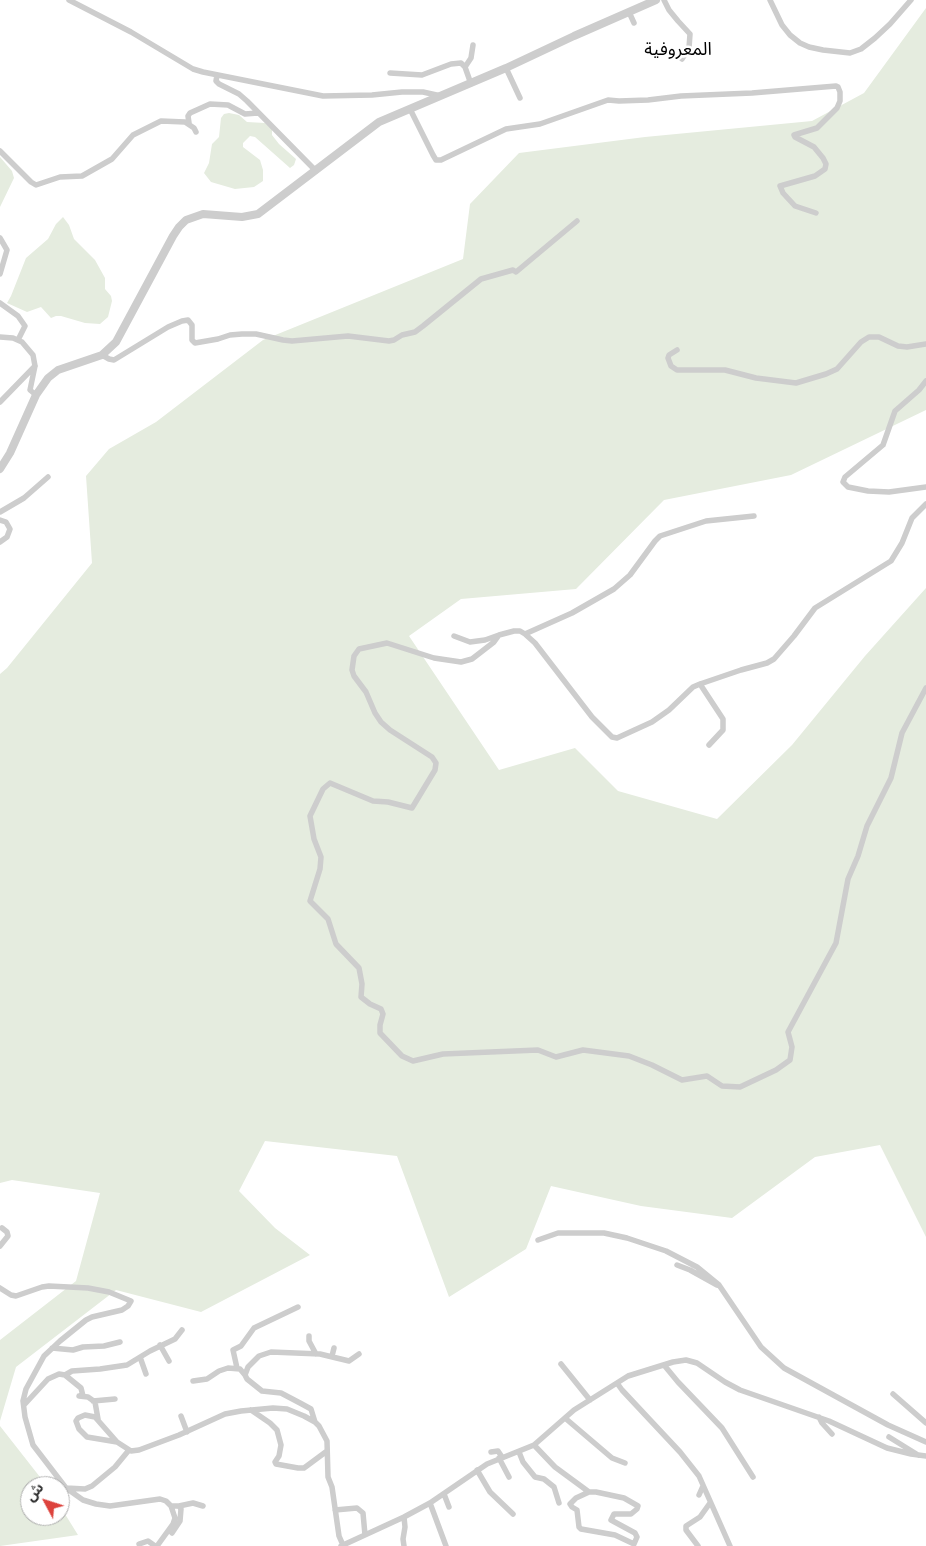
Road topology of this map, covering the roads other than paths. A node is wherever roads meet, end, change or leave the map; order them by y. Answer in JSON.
{"nodes":[{"id":1,"x":70,"y":0,"type":"edge"},
{"id":2,"x":654,"y":0,"type":"edge"},
{"id":3,"x":664,"y":0,"type":"edge"},
{"id":4,"x":771,"y":0,"type":"edge"},
{"id":5,"x":911,"y":0,"type":"edge"},
{"id":6,"x":629,"y":12,"type":"junction"},
{"id":7,"x":634,"y":23,"type":"dead end"},
{"id":8,"x":473,"y":45,"type":"dead end"},
{"id":9,"x":682,"y":59,"type":"dead end"},
{"id":10,"x":465,"y":66,"type":"junction"},
{"id":11,"x":506,"y":68,"type":"junction"},
{"id":12,"x":390,"y":73,"type":"dead end"},
{"id":13,"x":217,"y":75,"type":"junction"},
{"id":14,"x":471,"y":84,"type":"junction"},
{"id":15,"x":441,"y":96,"type":"junction"},
{"id":16,"x":520,"y":98,"type":"dead end"},
{"id":17,"x":410,"y":109,"type":"junction"},
{"id":18,"x":258,"y":113,"type":"junction"},
{"id":19,"x":189,"y":124,"type":"junction"},
{"id":20,"x":196,"y":132,"type":"dead end"},
{"id":21,"x":0,"y":151,"type":"edge"},
{"id":22,"x":316,"y":171,"type":"junction"},
{"id":23,"x":816,"y":213,"type":"dead end"},
{"id":24,"x":577,"y":221,"type":"dead end"},
{"id":25,"x":0,"y":238,"type":"edge"},
{"id":26,"x":0,"y":274,"type":"edge"},
{"id":27,"x":0,"y":302,"type":"edge"},
{"id":28,"x":0,"y":337,"type":"edge"},
{"id":29,"x":18,"y":340,"type":"junction"},
{"id":30,"x":926,"y":344,"type":"edge"},
{"id":31,"x":677,"y":350,"type":"dead end"},
{"id":32,"x":102,"y":355,"type":"junction"},
{"id":33,"x":35,"y":366,"type":"junction"},
{"id":34,"x":926,"y":381,"type":"edge"},
{"id":35,"x":36,"y":395,"type":"junction"},
{"id":36,"x":0,"y":402,"type":"edge"},
{"id":37,"x":0,"y":469,"type":"edge"},
{"id":38,"x":48,"y":477,"type":"dead end"},
{"id":39,"x":926,"y":487,"type":"edge"},
{"id":40,"x":926,"y":504,"type":"edge"},
{"id":41,"x":0,"y":512,"type":"edge"},
{"id":42,"x":754,"y":516,"type":"dead end"},
{"id":43,"x":0,"y":520,"type":"edge"},
{"id":44,"x":0,"y":542,"type":"edge"},
{"id":45,"x":526,"y":634,"type":"junction"},
{"id":46,"x":499,"y":635,"type":"junction"},
{"id":47,"x":454,"y":636,"type":"dead end"},
{"id":48,"x":700,"y":684,"type":"junction"},
{"id":49,"x":926,"y":688,"type":"edge"},
{"id":50,"x":709,"y":745,"type":"dead end"},
{"id":51,"x":2,"y":1228,"type":"dead end"},
{"id":52,"x":538,"y":1240,"type":"dead end"},
{"id":53,"x":0,"y":1246,"type":"edge"},
{"id":54,"x":677,"y":1265,"type":"dead end"},
{"id":55,"x":719,"y":1285,"type":"junction"},
{"id":56,"x":0,"y":1288,"type":"edge"},
{"id":57,"x":298,"y":1308,"type":"dead end"},
{"id":58,"x":182,"y":1330,"type":"dead end"},
{"id":59,"x":309,"y":1336,"type":"dead end"},
{"id":60,"x":120,"y":1342,"type":"dead end"},
{"id":61,"x":160,"y":1345,"type":"junction"},
{"id":62,"x":52,"y":1348,"type":"junction"},
{"id":63,"x":334,"y":1348,"type":"dead end"},
{"id":64,"x":316,"y":1354,"type":"junction"},
{"id":65,"x":359,"y":1354,"type":"dead end"},
{"id":66,"x":332,"y":1356,"type":"junction"},
{"id":67,"x":140,"y":1357,"type":"junction"},
{"id":68,"x":170,"y":1360,"type":"dead end"},
{"id":69,"x":561,"y":1364,"type":"dead end"},
{"id":70,"x":664,"y":1365,"type":"junction"},
{"id":71,"x":237,"y":1368,"type":"junction"},
{"id":72,"x":146,"y":1374,"type":"dead end"},
{"id":73,"x":65,"y":1375,"type":"junction"},
{"id":74,"x":245,"y":1375,"type":"junction"},
{"id":75,"x":193,"y":1381,"type":"dead end"},
{"id":76,"x":617,"y":1384,"type":"junction"},
{"id":77,"x":893,"y":1394,"type":"dead end"},
{"id":78,"x":115,"y":1399,"type":"dead end"},
{"id":79,"x":590,"y":1400,"type":"junction"},
{"id":80,"x":93,"y":1401,"type":"junction"},
{"id":81,"x":24,"y":1405,"type":"junction"},
{"id":82,"x":251,"y":1410,"type":"junction"},
{"id":83,"x":181,"y":1416,"type":"dead end"},
{"id":84,"x":819,"y":1417,"type":"junction"},
{"id":85,"x":565,"y":1418,"type":"junction"},
{"id":86,"x":98,"y":1419,"type":"junction"},
{"id":87,"x":315,"y":1422,"type":"junction"},
{"id":88,"x":926,"y":1423,"type":"edge"},
{"id":89,"x":187,"y":1432,"type":"junction"},
{"id":90,"x":832,"y":1434,"type":"dead end"},
{"id":91,"x":889,"y":1437,"type":"dead end"},
{"id":92,"x":117,"y":1442,"type":"junction"},
{"id":93,"x":926,"y":1442,"type":"edge"},
{"id":94,"x":534,"y":1445,"type":"junction"},
{"id":95,"x":129,"y":1450,"type":"junction"},
{"id":96,"x":327,"y":1452,"type":"junction"},
{"id":97,"x":491,"y":1452,"type":"dead end"},
{"id":98,"x":519,"y":1452,"type":"junction"},
{"id":99,"x":918,"y":1455,"type":"junction"},
{"id":100,"x":926,"y":1456,"type":"edge"},
{"id":101,"x":500,"y":1458,"type":"junction"},
{"id":102,"x":625,"y":1463,"type":"dead end"},
{"id":103,"x":477,"y":1470,"type":"junction"},
{"id":104,"x":57,"y":1476,"type":"edge"},
{"id":105,"x":509,"y":1477,"type":"dead end"},
{"id":106,"x":753,"y":1477,"type":"dead end"},
{"id":107,"x":703,"y":1486,"type":"junction"},
{"id":108,"x":70,"y":1488,"type":"edge"},
{"id":109,"x":70,"y":1491,"type":"edge"},
{"id":110,"x":590,"y":1492,"type":"junction"},
{"id":111,"x":444,"y":1494,"type":"junction"},
{"id":112,"x":699,"y":1495,"type":"dead end"},
{"id":113,"x":430,"y":1503,"type":"junction"},
{"id":114,"x":559,"y":1503,"type":"dead end"},
{"id":115,"x":710,"y":1503,"type":"junction"},
{"id":116,"x":171,"y":1506,"type":"junction"},
{"id":117,"x":179,"y":1506,"type":"junction"},
{"id":118,"x":203,"y":1506,"type":"dead end"},
{"id":119,"x":449,"y":1506,"type":"dead end"},
{"id":120,"x":335,"y":1510,"type":"junction"},
{"id":121,"x":514,"y":1514,"type":"dead end"},
{"id":122,"x":404,"y":1517,"type":"junction"},
{"id":123,"x":365,"y":1535,"type":"junction"},
{"id":124,"x":354,"y":1543,"type":"edge"},
{"id":125,"x":139,"y":1544,"type":"dead end"},
{"id":126,"x":342,"y":1545,"type":"edge"},
{"id":127,"x":158,"y":1546,"type":"edge"},
{"id":128,"x":404,"y":1546,"type":"edge"},
{"id":129,"x":446,"y":1546,"type":"edge"},
{"id":130,"x":698,"y":1546,"type":"edge"},
{"id":131,"x":730,"y":1546,"type":"edge"}],
"edges":[{"from":1,"to":13,"type":"street"},
{"from":2,"to":6,"type":"street"},
{"from":3,"to":9,"type":"street"},
{"from":4,"to":5,"type":"street"},
{"from":6,"to":7,"type":"street"},
{"from":6,"to":11,"type":"street"},
{"from":8,"to":10,"type":"street"},
{"from":10,"to":12,"type":"street"},
{"from":10,"to":14,"type":"street"},
{"from":11,"to":14,"type":"street"},
{"from":11,"to":16,"type":"street"},
{"from":13,"to":15,"type":"street"},
{"from":13,"to":18,"type":"street"},
{"from":14,"to":15,"type":"street"},
{"from":15,"to":17,"type":"street"},
{"from":17,"to":22,"type":"street"},
{"from":17,"to":23,"type":"street"},
{"from":18,"to":19,"type":"street"},
{"from":18,"to":22,"type":"street"},
{"from":19,"to":20,"type":"street"},
{"from":19,"to":21,"type":"street"},
{"from":22,"to":32,"type":"street"},
{"from":24,"to":32,"type":"street"},
{"from":25,"to":26,"type":"street"},
{"from":27,"to":29,"type":"street"},
{"from":28,"to":29,"type":"street"},
{"from":29,"to":33,"type":"street"},
{"from":30,"to":31,"type":"street"},
{"from":32,"to":35,"type":"street"},
{"from":33,"to":35,"type":"street"},
{"from":33,"to":36,"type":"street"},
{"from":34,"to":39,"type":"street"},
{"from":35,"to":37,"type":"street"},
{"from":38,"to":41,"type":"street"},
{"from":40,"to":48,"type":"street"},
{"from":42,"to":45,"type":"street"},
{"from":43,"to":44,"type":"street"},
{"from":45,"to":46,"type":"street"},
{"from":45,"to":48,"type":"street"},
{"from":46,"to":47,"type":"street"},
{"from":46,"to":49,"type":"street"},
{"from":48,"to":50,"type":"street"},
{"from":51,"to":53,"type":"street"},
{"from":52,"to":55,"type":"street"},
{"from":54,"to":55,"type":"street"},
{"from":55,"to":93,"type":"street"},
{"from":56,"to":62,"type":"street"},
{"from":57,"to":71,"type":"street"},
{"from":58,"to":61,"type":"street"},
{"from":59,"to":64,"type":"street"},
{"from":60,"to":62,"type":"street"},
{"from":61,"to":67,"type":"street"},
{"from":61,"to":68,"type":"street"},
{"from":62,"to":81,"type":"street"},
{"from":63,"to":66,"type":"street"},
{"from":64,"to":66,"type":"street"},
{"from":64,"to":74,"type":"street"},
{"from":65,"to":66,"type":"street"},
{"from":67,"to":72,"type":"street"},
{"from":67,"to":73,"type":"street"},
{"from":69,"to":79,"type":"street"},
{"from":70,"to":76,"type":"street"},
{"from":70,"to":84,"type":"street"},
{"from":70,"to":106,"type":"street"},
{"from":71,"to":74,"type":"street"},
{"from":71,"to":75,"type":"street"},
{"from":73,"to":80,"type":"street"},
{"from":73,"to":81,"type":"street"},
{"from":74,"to":87,"type":"street"},
{"from":76,"to":79,"type":"street"},
{"from":76,"to":107,"type":"street"},
{"from":77,"to":88,"type":"street"},
{"from":78,"to":80,"type":"street"},
{"from":79,"to":85,"type":"street"},
{"from":80,"to":86,"type":"street"},
{"from":81,"to":104,"type":"street"},
{"from":82,"to":87,"type":"street"},
{"from":82,"to":89,"type":"street"},
{"from":82,"to":96,"type":"street"},
{"from":83,"to":89,"type":"street"},
{"from":84,"to":90,"type":"street"},
{"from":84,"to":99,"type":"street"},
{"from":85,"to":94,"type":"street"},
{"from":85,"to":102,"type":"street"},
{"from":86,"to":92,"type":"street"},
{"from":86,"to":92,"type":"street"},
{"from":87,"to":96,"type":"street"},
{"from":89,"to":95,"type":"street"},
{"from":91,"to":99,"type":"street"},
{"from":92,"to":95,"type":"street"},
{"from":94,"to":98,"type":"street"},
{"from":94,"to":110,"type":"street"},
{"from":95,"to":108,"type":"street"},
{"from":96,"to":120,"type":"street"},
{"from":97,"to":101,"type":"street"},
{"from":98,"to":101,"type":"street"},
{"from":98,"to":114,"type":"street"},
{"from":99,"to":100,"type":"street"},
{"from":101,"to":103,"type":"street"},
{"from":101,"to":105,"type":"street"},
{"from":103,"to":111,"type":"street"},
{"from":103,"to":121,"type":"street"},
{"from":107,"to":112,"type":"street"},
{"from":107,"to":115,"type":"street"},
{"from":109,"to":116,"type":"street"},
{"from":110,"to":110,"type":"street"},
{"from":111,"to":113,"type":"street"},
{"from":111,"to":119,"type":"street"},
{"from":113,"to":122,"type":"street"},
{"from":113,"to":129,"type":"street"},
{"from":115,"to":130,"type":"street"},
{"from":115,"to":131,"type":"street"},
{"from":116,"to":117,"type":"street"},
{"from":116,"to":127,"type":"street"},
{"from":117,"to":118,"type":"street"},
{"from":117,"to":127,"type":"street"},
{"from":120,"to":123,"type":"street"},
{"from":120,"to":126,"type":"street"},
{"from":122,"to":123,"type":"street"},
{"from":122,"to":128,"type":"street"},
{"from":123,"to":124,"type":"street"},
{"from":124,"to":126,"type":"street"},
{"from":125,"to":127,"type":"street"}]}
